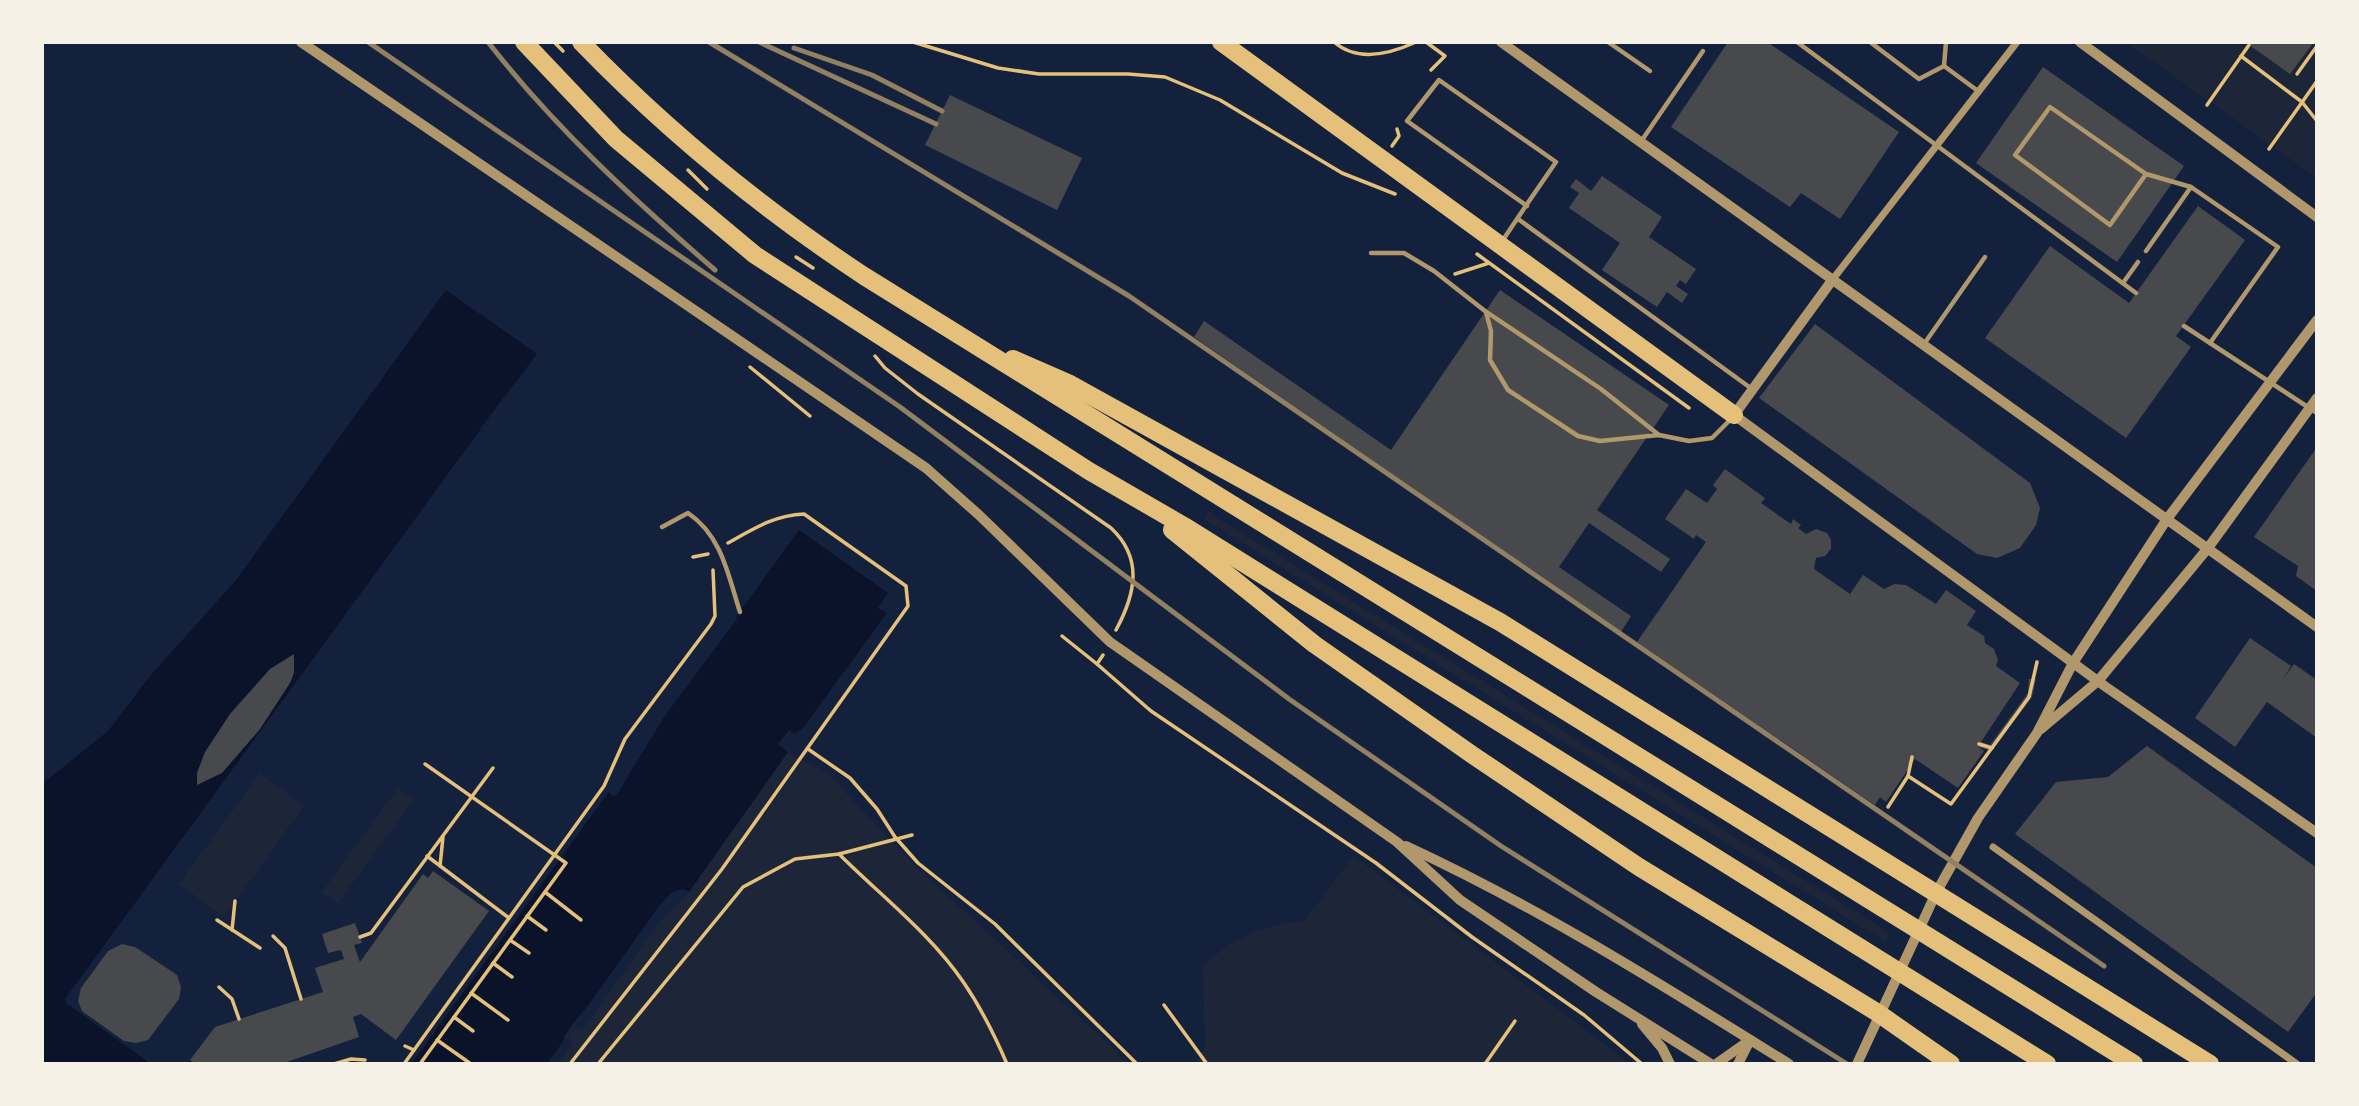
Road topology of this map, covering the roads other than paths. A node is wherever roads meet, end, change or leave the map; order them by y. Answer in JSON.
{"nodes":[{"id":1,"x":302,"y":42,"type":"edge"},
{"id":2,"x":524,"y":42,"type":"edge"},
{"id":3,"x":581,"y":42,"type":"edge"},
{"id":4,"x":1221,"y":42,"type":"edge"},
{"id":5,"x":1501,"y":42,"type":"edge"},
{"id":6,"x":1608,"y":42,"type":"edge"},
{"id":7,"x":1797,"y":42,"type":"edge"},
{"id":8,"x":1870,"y":42,"type":"edge"},
{"id":9,"x":1946,"y":42,"type":"edge"},
{"id":10,"x":2017,"y":42,"type":"edge"},
{"id":11,"x":2080,"y":42,"type":"edge"},
{"id":12,"x":1703,"y":51,"type":"dead end"},
{"id":13,"x":1944,"y":66,"type":"junction"},
{"id":14,"x":1650,"y":71,"type":"dead end"},
{"id":15,"x":1979,"y":92,"type":"junction"},
{"id":16,"x":1640,"y":143,"type":"junction"},
{"id":17,"x":1937,"y":147,"type":"junction"},
{"id":18,"x":2146,"y":174,"type":"junction"},
{"id":19,"x":2191,"y":187,"type":"junction"},
{"id":20,"x":1527,"y":206,"type":"junction"},
{"id":21,"x":2317,"y":217,"type":"edge"},
{"id":22,"x":1518,"y":219,"type":"junction"},
{"id":23,"x":1501,"y":244,"type":"junction"},
{"id":24,"x":2146,"y":251,"type":"dead end"},
{"id":25,"x":1371,"y":253,"type":"dead end"},
{"id":26,"x":1985,"y":257,"type":"dead end"},
{"id":27,"x":2138,"y":262,"type":"dead end"},
{"id":28,"x":1833,"y":279,"type":"junction"},
{"id":29,"x":2123,"y":283,"type":"junction"},
{"id":30,"x":2136,"y":293,"type":"dead end"},
{"id":31,"x":1485,"y":311,"type":"junction"},
{"id":32,"x":2317,"y":320,"type":"edge"},
{"id":33,"x":2184,"y":326,"type":"dead end"},
{"id":34,"x":968,"y":340,"type":"junction"},
{"id":35,"x":2210,"y":343,"type":"junction"},
{"id":36,"x":1924,"y":344,"type":"junction"},
{"id":37,"x":2271,"y":383,"type":"junction"},
{"id":38,"x":1753,"y":389,"type":"junction"},
{"id":39,"x":2317,"y":397,"type":"edge"},
{"id":40,"x":2313,"y":411,"type":"edge"},
{"id":41,"x":1734,"y":415,"type":"junction"},
{"id":42,"x":1660,"y":435,"type":"junction"},
{"id":43,"x":1129,"y":495,"type":"junction"},
{"id":44,"x":2167,"y":519,"type":"junction"},
{"id":45,"x":662,"y":527,"type":"dead end"},
{"id":46,"x":2208,"y":548,"type":"junction"},
{"id":47,"x":740,"y":612,"type":"dead end"},
{"id":48,"x":2317,"y":627,"type":"edge"},
{"id":49,"x":2073,"y":663,"type":"junction"},
{"id":50,"x":2098,"y":681,"type":"junction"},
{"id":51,"x":2036,"y":733,"type":"junction"},
{"id":52,"x":2317,"y":833,"type":"edge"},
{"id":53,"x":1397,"y":842,"type":"junction"},
{"id":54,"x":1993,"y":847,"type":"dead end"},
{"id":55,"x":1936,"y":893,"type":"junction"},
{"id":56,"x":1878,"y":1013,"type":"junction"},
{"id":57,"x":1632,"y":1015,"type":"junction"},
{"id":58,"x":1750,"y":1040,"type":"junction"},
{"id":59,"x":1670,"y":1064,"type":"edge"},
{"id":60,"x":1710,"y":1064,"type":"edge"},
{"id":61,"x":1716,"y":1064,"type":"edge"},
{"id":62,"x":1738,"y":1064,"type":"edge"},
{"id":63,"x":1789,"y":1064,"type":"edge"},
{"id":64,"x":1857,"y":1064,"type":"edge"},
{"id":65,"x":1951,"y":1064,"type":"edge"},
{"id":66,"x":2047,"y":1064,"type":"edge"},
{"id":67,"x":2134,"y":1064,"type":"edge"},
{"id":68,"x":2210,"y":1064,"type":"edge"},
{"id":69,"x":2297,"y":1064,"type":"edge"}],
"edges":[{"from":1,"to":53,"type":"street"},
{"from":2,"to":43,"type":"highway"},
{"from":3,"to":34,"type":"highway"},
{"from":4,"to":23,"type":"highway"},
{"from":5,"to":16,"type":"street"},
{"from":6,"to":14,"type":"lane"},
{"from":7,"to":17,"type":"lane"},
{"from":8,"to":13,"type":"lane"},
{"from":9,"to":13,"type":"lane"},
{"from":10,"to":15,"type":"street"},
{"from":11,"to":21,"type":"street"},
{"from":12,"to":16,"type":"lane"},
{"from":13,"to":15,"type":"lane"},
{"from":15,"to":17,"type":"street"},
{"from":16,"to":28,"type":"street"},
{"from":17,"to":28,"type":"street"},
{"from":17,"to":29,"type":"lane"},
{"from":18,"to":18,"type":"lane"},
{"from":18,"to":19,"type":"lane"},
{"from":19,"to":24,"type":"lane"},
{"from":19,"to":35,"type":"lane"},
{"from":20,"to":20,"type":"lane"},
{"from":20,"to":22,"type":"lane"},
{"from":22,"to":23,"type":"lane"},
{"from":22,"to":38,"type":"lane"},
{"from":23,"to":41,"type":"highway"},
{"from":25,"to":31,"type":"lane"},
{"from":26,"to":36,"type":"lane"},
{"from":27,"to":29,"type":"lane"},
{"from":28,"to":36,"type":"street"},
{"from":28,"to":38,"type":"street"},
{"from":29,"to":30,"type":"lane"},
{"from":31,"to":42,"type":"lane"},
{"from":31,"to":42,"type":"lane"},
{"from":32,"to":37,"type":"street"},
{"from":33,"to":35,"type":"lane"},
{"from":34,"to":55,"type":"highway"},
{"from":34,"to":67,"type":"highway"},
{"from":35,"to":37,"type":"lane"},
{"from":36,"to":44,"type":"street"},
{"from":37,"to":40,"type":"lane"},
{"from":37,"to":44,"type":"street"},
{"from":38,"to":41,"type":"street"},
{"from":39,"to":40,"type":"street"},
{"from":40,"to":46,"type":"street"},
{"from":41,"to":42,"type":"lane"},
{"from":41,"to":49,"type":"street"},
{"from":43,"to":56,"type":"highway"},
{"from":43,"to":66,"type":"highway"},
{"from":44,"to":46,"type":"street"},
{"from":44,"to":49,"type":"street"},
{"from":45,"to":47,"type":"lane"},
{"from":46,"to":48,"type":"street"},
{"from":46,"to":50,"type":"street"},
{"from":49,"to":50,"type":"street"},
{"from":49,"to":51,"type":"street"},
{"from":50,"to":51,"type":"street"},
{"from":50,"to":52,"type":"street"},
{"from":51,"to":55,"type":"street"},
{"from":53,"to":57,"type":"street"},
{"from":53,"to":58,"type":"street"},
{"from":54,"to":69,"type":"street"},
{"from":55,"to":56,"type":"street"},
{"from":55,"to":68,"type":"highway"},
{"from":56,"to":64,"type":"street"},
{"from":56,"to":65,"type":"highway"},
{"from":57,"to":59,"type":"street"},
{"from":57,"to":60,"type":"street"},
{"from":58,"to":61,"type":"street"},
{"from":58,"to":62,"type":"street"},
{"from":58,"to":63,"type":"street"}]}
